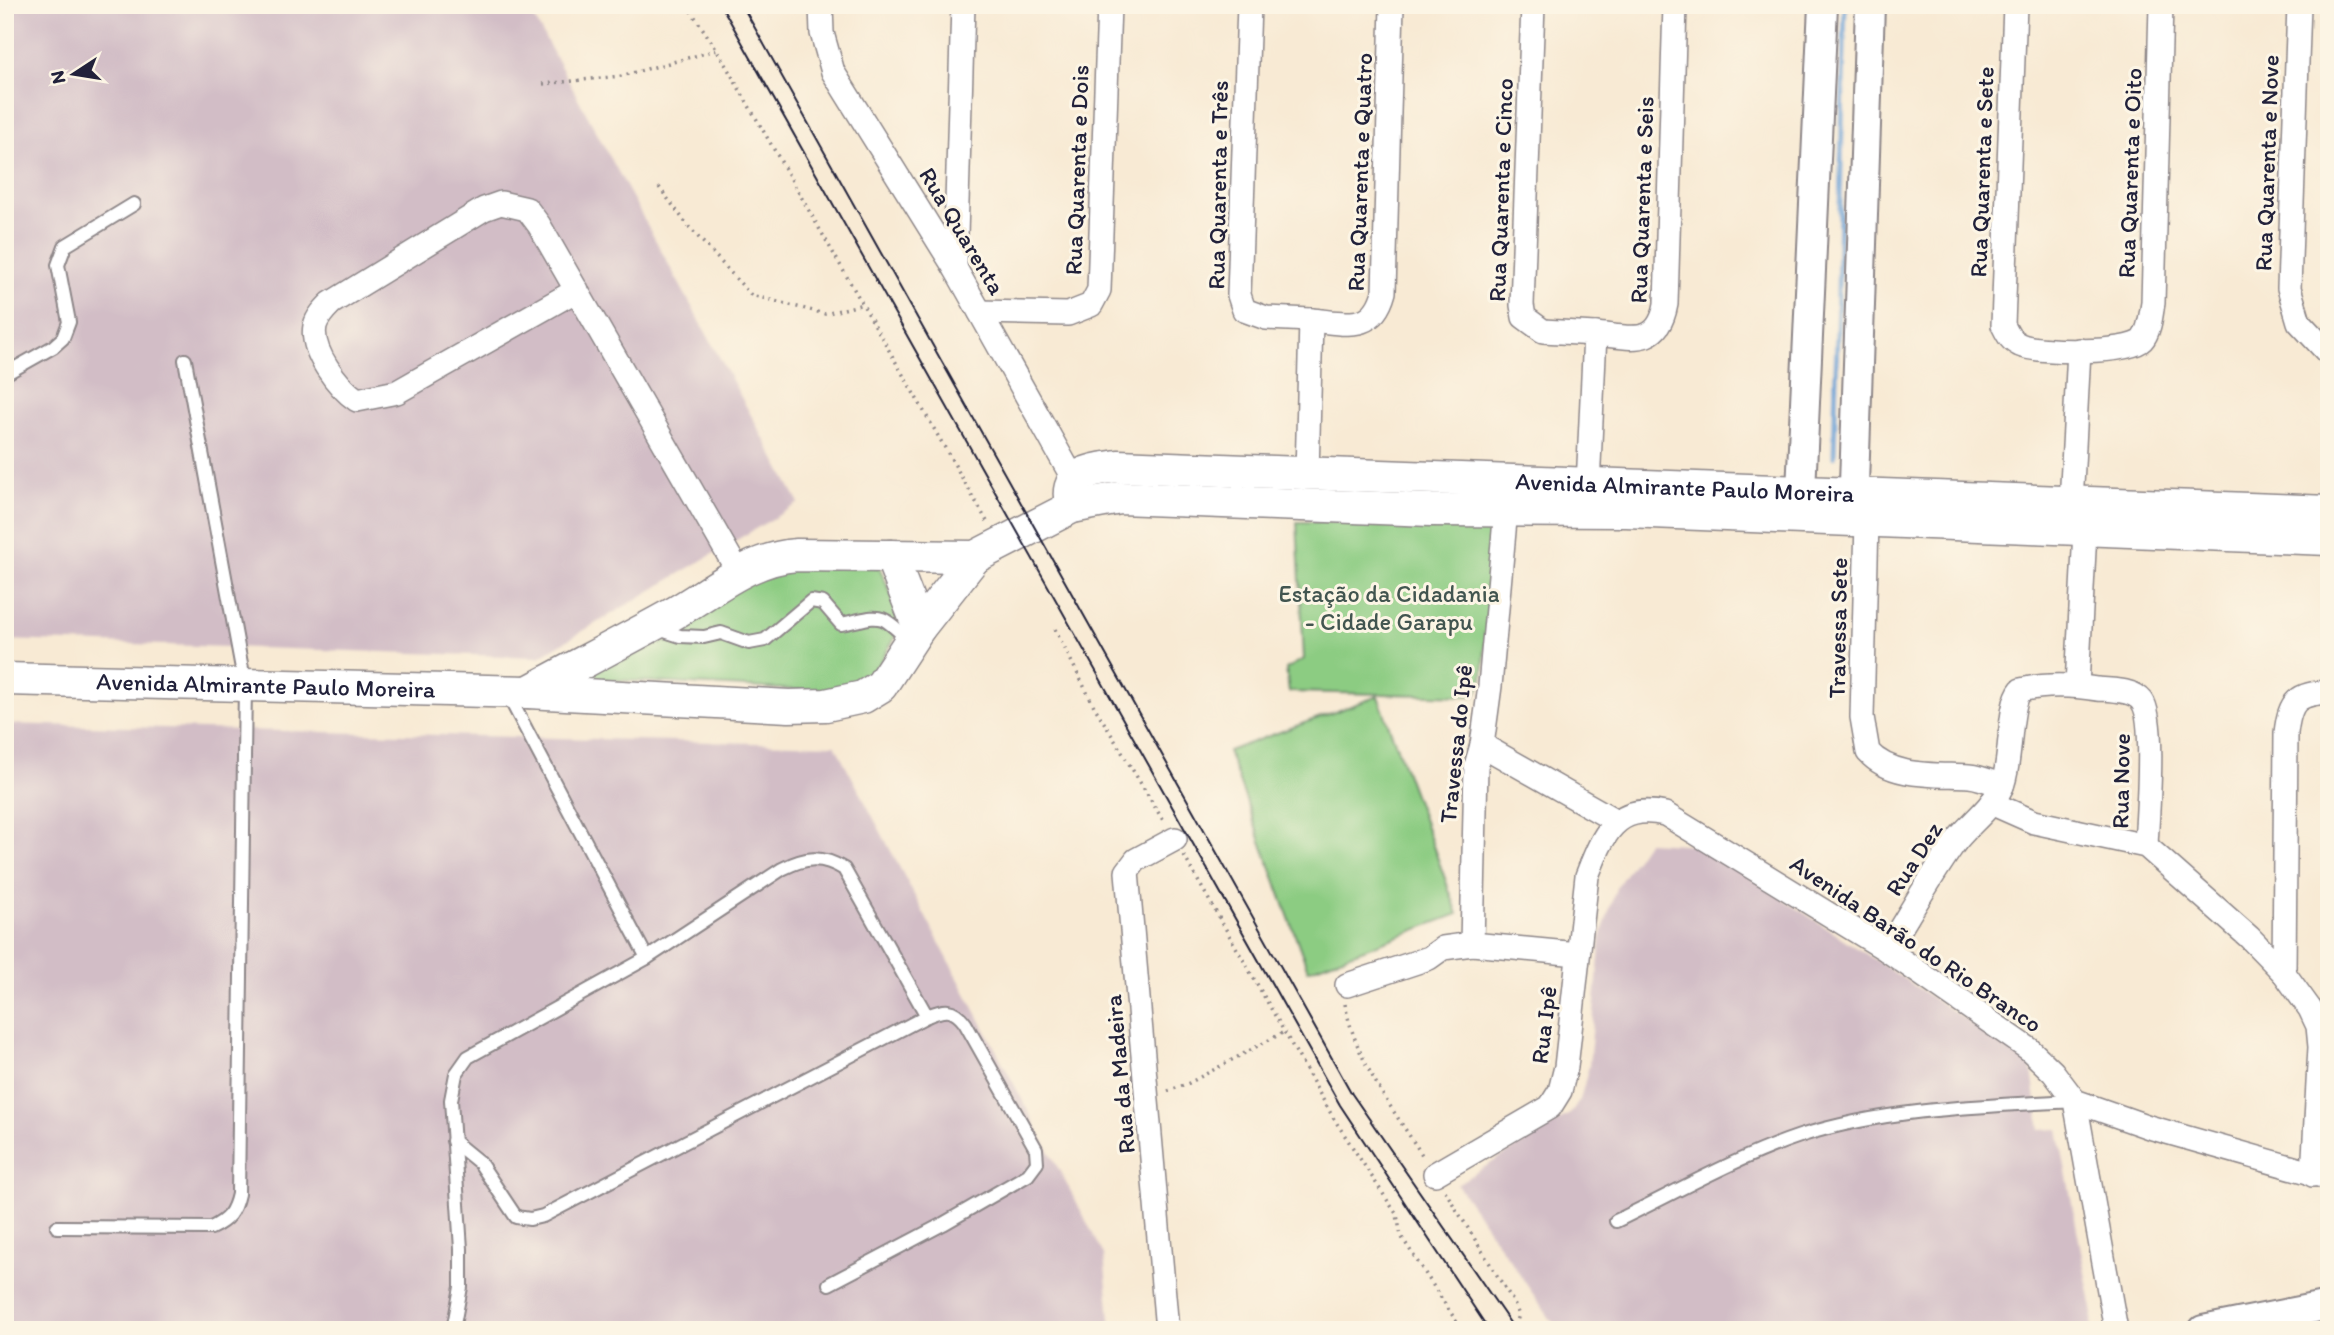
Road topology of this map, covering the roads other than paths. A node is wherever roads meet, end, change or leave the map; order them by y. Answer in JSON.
{"nodes":[{"id":1,"x":821,"y":5,"type":"edge"},
{"id":2,"x":963,"y":5,"type":"edge"},
{"id":3,"x":1109,"y":5,"type":"edge"},
{"id":4,"x":1249,"y":5,"type":"edge"},
{"id":5,"x":1392,"y":5,"type":"edge"},
{"id":6,"x":1533,"y":5,"type":"edge"},
{"id":7,"x":1675,"y":5,"type":"edge"},
{"id":8,"x":1823,"y":5,"type":"edge"},
{"id":9,"x":1870,"y":5,"type":"edge"},
{"id":10,"x":2015,"y":5,"type":"edge"},
{"id":11,"x":2161,"y":5,"type":"edge"},
{"id":12,"x":2299,"y":5,"type":"edge"},
{"id":13,"x":134,"y":204,"type":"dead end"},
{"id":14,"x":956,"y":268,"type":"junction"},
{"id":15,"x":577,"y":290,"type":"junction"},
{"id":16,"x":980,"y":312,"type":"junction"},
{"id":17,"x":1311,"y":320,"type":"junction"},
{"id":18,"x":1595,"y":334,"type":"junction"},
{"id":19,"x":2079,"y":350,"type":"junction"},
{"id":20,"x":2329,"y":354,"type":"edge"},
{"id":21,"x":185,"y":360,"type":"dead end"},
{"id":22,"x":5,"y":374,"type":"edge"},
{"id":23,"x":1307,"y":474,"type":"junction"},
{"id":24,"x":1588,"y":486,"type":"junction"},
{"id":25,"x":1358,"y":492,"type":"junction"},
{"id":26,"x":1073,"y":494,"type":"junction"},
{"id":27,"x":1800,"y":505,"type":"junction"},
{"id":28,"x":1506,"y":509,"type":"junction"},
{"id":29,"x":1858,"y":512,"type":"junction"},
{"id":30,"x":2329,"y":512,"type":"edge"},
{"id":31,"x":2078,"y":517,"type":"junction"},
{"id":32,"x":2329,"y":539,"type":"edge"},
{"id":33,"x":988,"y":552,"type":"junction"},
{"id":34,"x":891,"y":556,"type":"junction"},
{"id":35,"x":739,"y":573,"type":"junction"},
{"id":36,"x":649,"y":626,"type":"junction"},
{"id":37,"x":915,"y":635,"type":"junction"},
{"id":38,"x":5,"y":679,"type":"edge"},
{"id":39,"x":245,"y":685,"type":"junction"},
{"id":40,"x":2077,"y":686,"type":"junction"},
{"id":41,"x":517,"y":692,"type":"junction"},
{"id":42,"x":2329,"y":692,"type":"edge"},
{"id":43,"x":1482,"y":745,"type":"junction"},
{"id":44,"x":1997,"y":794,"type":"junction"},
{"id":45,"x":1616,"y":821,"type":"junction"},
{"id":46,"x":1175,"y":839,"type":"road end"},
{"id":47,"x":2146,"y":846,"type":"junction"},
{"id":48,"x":1472,"y":944,"type":"junction"},
{"id":49,"x":1887,"y":950,"type":"junction"},
{"id":50,"x":1578,"y":954,"type":"junction"},
{"id":51,"x":647,"y":958,"type":"junction"},
{"id":52,"x":2284,"y":973,"type":"junction"},
{"id":53,"x":1347,"y":985,"type":"dead end"},
{"id":54,"x":927,"y":1016,"type":"junction"},
{"id":55,"x":2075,"y":1101,"type":"junction"},
{"id":56,"x":453,"y":1141,"type":"junction"},
{"id":57,"x":1435,"y":1174,"type":"dead end"},
{"id":58,"x":2321,"y":1177,"type":"edge"},
{"id":59,"x":1616,"y":1221,"type":"dead end"},
{"id":60,"x":57,"y":1227,"type":"dead end"},
{"id":61,"x":829,"y":1284,"type":"dead end"},
{"id":62,"x":2329,"y":1305,"type":"edge"},
{"id":63,"x":453,"y":1330,"type":"edge"},
{"id":64,"x":1167,"y":1330,"type":"edge"},
{"id":65,"x":2116,"y":1330,"type":"edge"},
{"id":66,"x":2203,"y":1330,"type":"edge"}],
"edges":[{"from":1,"to":14,"type":"street","name":"Rua Quarenta"},
{"from":2,"to":14,"type":"street"},
{"from":3,"to":16,"type":"street","name":"Rua Quarenta e Dois"},
{"from":4,"to":17,"type":"street","name":"Rua Quarenta e Três"},
{"from":5,"to":17,"type":"street","name":"Rua Quarenta e Quatro"},
{"from":6,"to":18,"type":"street","name":"Rua Quarenta e Cinco"},
{"from":7,"to":18,"type":"street","name":"Rua Quarenta e Seis"},
{"from":8,"to":27,"type":"street"},
{"from":9,"to":29,"type":"street"},
{"from":10,"to":19,"type":"street","name":"Rua Quarenta e Sete"},
{"from":11,"to":19,"type":"street","name":"Rua Quarenta e Oito"},
{"from":12,"to":20,"type":"street","name":"Rua Quarenta e Nove"},
{"from":13,"to":22,"type":"lane"},
{"from":14,"to":16,"type":"street","name":"Rua Quarenta"},
{"from":15,"to":15,"type":"street"},
{"from":15,"to":35,"type":"street"},
{"from":16,"to":26,"type":"street","name":"Rua Quarenta"},
{"from":17,"to":23,"type":"street"},
{"from":18,"to":24,"type":"street"},
{"from":19,"to":31,"type":"street"},
{"from":21,"to":39,"type":"lane"},
{"from":23,"to":25,"type":"main road","name":"Avenida Almirante Paulo Moreira"},
{"from":23,"to":26,"type":"main road","name":"Avenida Almirante Paulo Moreira"},
{"from":24,"to":25,"type":"main road","name":"Avenida Almirante Paulo Moreira"},
{"from":24,"to":27,"type":"main road","name":"Avenida Almirante Paulo Moreira"},
{"from":25,"to":26,"type":"main road","name":"Avenida Almirante Paulo Moreira"},
{"from":25,"to":28,"type":"main road","name":"Avenida Almirante Paulo Moreira"},
{"from":26,"to":33,"type":"main road","name":"Avenida Almirante Paulo Moreira"},
{"from":27,"to":28,"type":"main road","name":"Avenida Almirante Paulo Moreira"},
{"from":27,"to":29,"type":"main road","name":"Avenida Almirante Paulo Moreira"},
{"from":28,"to":43,"type":"street","name":"Travessa do Ipê"},
{"from":29,"to":31,"type":"main road","name":"Avenida Almirante Paulo Moreira"},
{"from":29,"to":44,"type":"street","name":"Travessa Sete"},
{"from":30,"to":31,"type":"main road","name":"Avenida Almirante Paulo Moreira"},
{"from":31,"to":32,"type":"main road","name":"Avenida Almirante Paulo Moreira"},
{"from":31,"to":40,"type":"street"},
{"from":33,"to":34,"type":"main road","name":"Avenida Almirante Paulo Moreira"},
{"from":33,"to":37,"type":"main road","name":"Avenida Almirante Paulo Moreira"},
{"from":34,"to":35,"type":"main road","name":"Avenida Almirante Paulo Moreira"},
{"from":34,"to":37,"type":"main road"},
{"from":35,"to":36,"type":"main road","name":"Avenida Almirante Paulo Moreira"},
{"from":36,"to":37,"type":"lane"},
{"from":36,"to":41,"type":"main road","name":"Avenida Almirante Paulo Moreira"},
{"from":37,"to":41,"type":"main road","name":"Avenida Almirante Paulo Moreira"},
{"from":38,"to":39,"type":"main road","name":"Avenida Almirante Paulo Moreira"},
{"from":39,"to":41,"type":"main road","name":"Avenida Almirante Paulo Moreira"},
{"from":39,"to":60,"type":"lane"},
{"from":40,"to":44,"type":"street"},
{"from":40,"to":47,"type":"street","name":"Rua Nove"},
{"from":41,"to":51,"type":"lane"},
{"from":42,"to":52,"type":"street"},
{"from":43,"to":45,"type":"street"},
{"from":43,"to":48,"type":"street","name":"Travessa do Ipê"},
{"from":44,"to":47,"type":"street"},
{"from":44,"to":49,"type":"street","name":"Rua Dez"},
{"from":45,"to":49,"type":"street","name":"Avenida Barão do Rio Branco"},
{"from":45,"to":50,"type":"street","name":"Rua Ipê"},
{"from":46,"to":64,"type":"street","name":"Rua da Madeira"},
{"from":47,"to":52,"type":"street"},
{"from":48,"to":50,"type":"street"},
{"from":48,"to":53,"type":"street"},
{"from":49,"to":55,"type":"street","name":"Avenida Barão do Rio Branco"},
{"from":50,"to":57,"type":"street","name":"Rua Ipê"},
{"from":51,"to":54,"type":"lane"},
{"from":51,"to":56,"type":"lane"},
{"from":52,"to":58,"type":"street"},
{"from":54,"to":56,"type":"lane"},
{"from":54,"to":61,"type":"lane"},
{"from":55,"to":58,"type":"street"},
{"from":55,"to":59,"type":"lane"},
{"from":55,"to":65,"type":"street"},
{"from":56,"to":63,"type":"lane"},
{"from":62,"to":66,"type":"street"}]}
